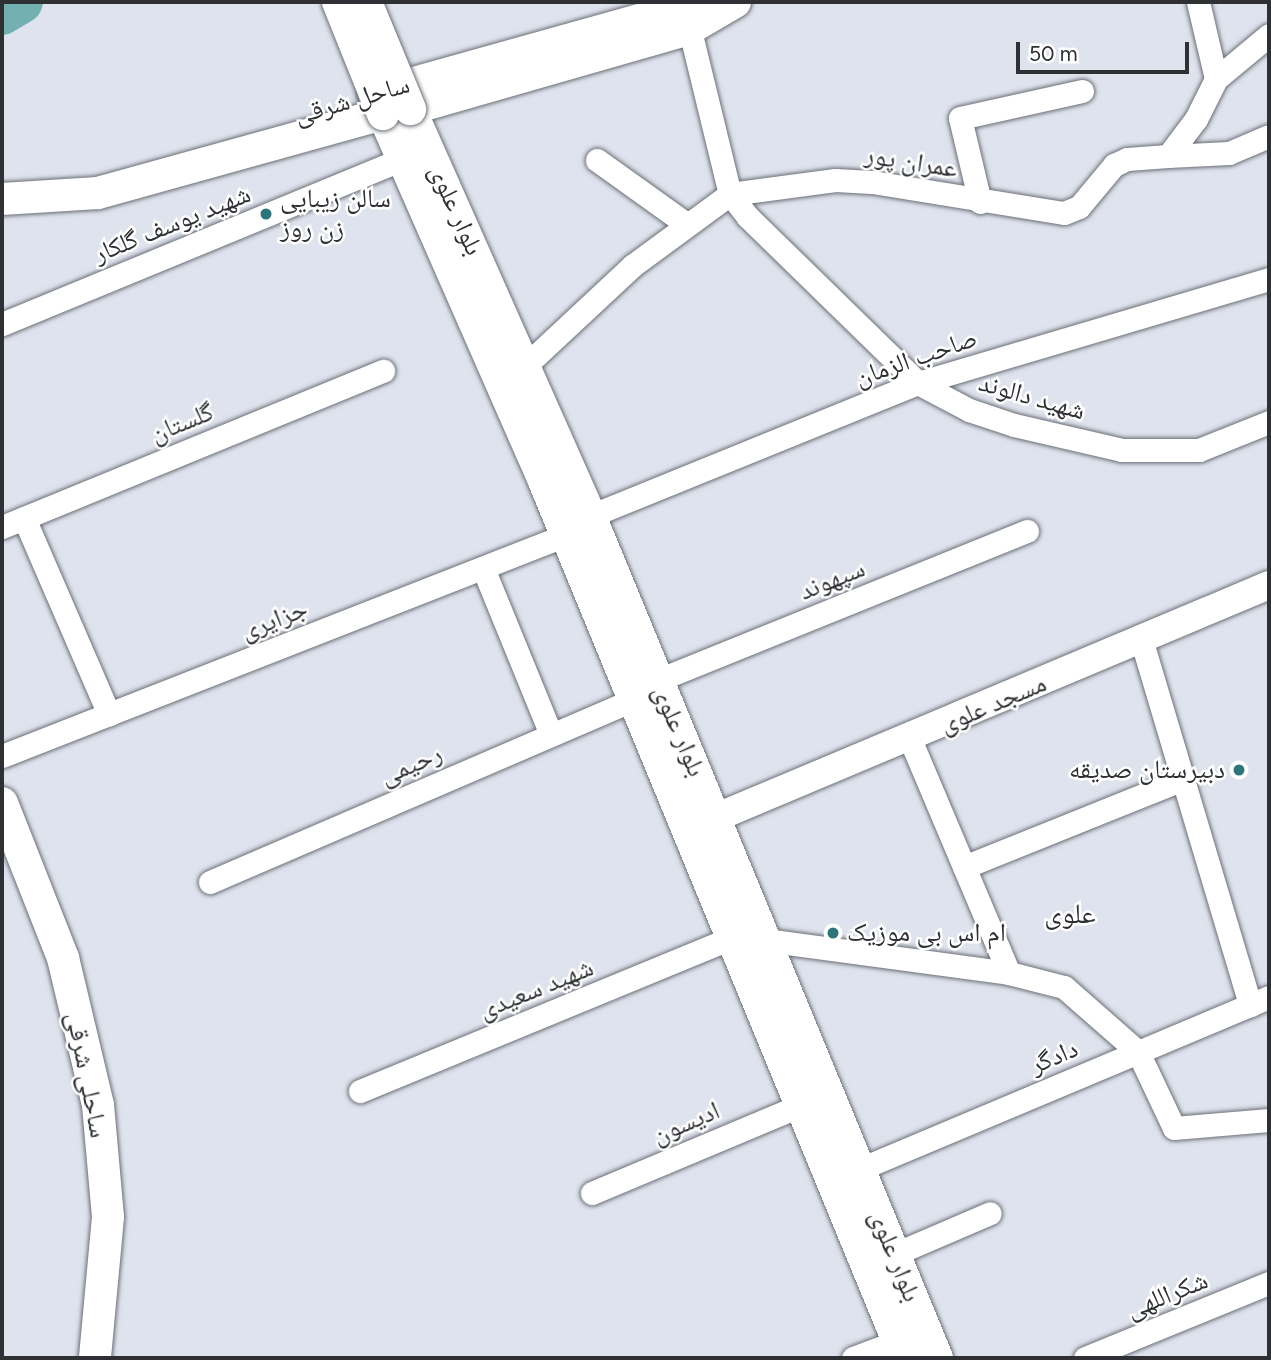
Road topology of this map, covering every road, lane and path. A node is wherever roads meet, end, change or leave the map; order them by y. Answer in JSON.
{"nodes":[{"id":1,"x":338,"y":2,"type":"edge"},
{"id":2,"x":366,"y":2,"type":"edge"},
{"id":3,"x":735,"y":2,"type":"edge"},
{"id":4,"x":1198,"y":2,"type":"edge"},
{"id":5,"x":692,"y":12,"type":"edge"},
{"id":6,"x":1269,"y":35,"type":"edge"},
{"id":7,"x":1216,"y":79,"type":"junction"},
{"id":8,"x":1082,"y":92,"type":"dead end"},
{"id":9,"x":397,"y":112,"type":"junction"},
{"id":10,"x":1269,"y":136,"type":"edge"},
{"id":11,"x":1168,"y":156,"type":"junction"},
{"id":12,"x":402,"y":159,"type":"junction"},
{"id":13,"x":597,"y":160,"type":"dead end"},
{"id":14,"x":730,"y":194,"type":"junction"},
{"id":15,"x":2,"y":198,"type":"edge"},
{"id":16,"x":981,"y":202,"type":"junction"},
{"id":17,"x":685,"y":223,"type":"junction"},
{"id":18,"x":1269,"y":279,"type":"edge"},
{"id":19,"x":2,"y":324,"type":"edge"},
{"id":20,"x":526,"y":365,"type":"junction"},
{"id":21,"x":383,"y":371,"type":"dead end"},
{"id":22,"x":918,"y":383,"type":"junction"},
{"id":23,"x":1269,"y":422,"type":"edge"},
{"id":24,"x":24,"y":518,"type":"junction"},
{"id":25,"x":578,"y":525,"type":"junction"},
{"id":26,"x":2,"y":527,"type":"edge"},
{"id":27,"x":1027,"y":531,"type":"dead end"},
{"id":28,"x":483,"y":568,"type":"junction"},
{"id":29,"x":1269,"y":585,"type":"edge"},
{"id":30,"x":1142,"y":642,"type":"junction"},
{"id":31,"x":646,"y":690,"type":"junction"},
{"id":32,"x":108,"y":715,"type":"junction"},
{"id":33,"x":551,"y":735,"type":"junction"},
{"id":34,"x":910,"y":739,"type":"junction"},
{"id":35,"x":2,"y":756,"type":"edge"},
{"id":36,"x":1183,"y":779,"type":"junction"},
{"id":37,"x":2,"y":803,"type":"edge"},
{"id":38,"x":715,"y":818,"type":"junction"},
{"id":39,"x":964,"y":867,"type":"junction"},
{"id":40,"x":210,"y":882,"type":"dead end"},
{"id":41,"x":732,"y":938,"type":"junction"},
{"id":42,"x":765,"y":940,"type":"junction"},
{"id":43,"x":1009,"y":973,"type":"junction"},
{"id":44,"x":1260,"y":1001,"type":"edge"},
{"id":45,"x":1138,"y":1052,"type":"junction"},
{"id":46,"x":360,"y":1091,"type":"dead end"},
{"id":47,"x":801,"y":1105,"type":"junction"},
{"id":48,"x":1269,"y":1121,"type":"edge"},
{"id":49,"x":860,"y":1169,"type":"junction"},
{"id":50,"x":592,"y":1193,"type":"dead end"},
{"id":51,"x":990,"y":1213,"type":"dead end"},
{"id":52,"x":895,"y":1254,"type":"junction"},
{"id":53,"x":1269,"y":1283,"type":"edge"},
{"id":54,"x":902,"y":1349,"type":"edge"},
{"id":55,"x":95,"y":1358,"type":"edge"},
{"id":56,"x":853,"y":1358,"type":"edge"},
{"id":57,"x":937,"y":1358,"type":"edge"},
{"id":58,"x":1085,"y":1358,"type":"edge"}],
"edges":[{"from":1,"to":9,"type":"main road","bridge":true},
{"from":2,"to":9,"type":"main road","bridge":true},
{"from":3,"to":5,"type":"main road"},
{"from":4,"to":7,"type":"street"},
{"from":5,"to":9,"type":"main road"},
{"from":5,"to":14,"type":"street"},
{"from":5,"to":15,"type":"main road","name":"ساحل شرقی"},
{"from":6,"to":7,"type":"street"},
{"from":7,"to":11,"type":"street"},
{"from":8,"to":16,"type":"street"},
{"from":9,"to":12,"type":"main road","name":"بلوار علوی"},
{"from":9,"to":15,"type":"main road"},
{"from":9,"to":20,"type":"main road","name":"بلوار علوی"},
{"from":10,"to":11,"type":"street","name":"عمران پور"},
{"from":11,"to":16,"type":"street","name":"عمران پور"},
{"from":12,"to":19,"type":"street","name":"شهید یوسف گلکار"},
{"from":12,"to":25,"type":"main road","name":"بلوار علوی"},
{"from":13,"to":17,"type":"street"},
{"from":14,"to":16,"type":"street","name":"عمران پور"},
{"from":14,"to":17,"type":"street","name":"عمران پور"},
{"from":14,"to":22,"type":"street","name":"شهید دالوند"},
{"from":17,"to":20,"type":"street","name":"عمران پور"},
{"from":18,"to":22,"type":"street","name":"صاحب الزمان"},
{"from":20,"to":25,"type":"main road","name":"بلوار علوی"},
{"from":21,"to":24,"type":"street","name":"گلستان"},
{"from":22,"to":23,"type":"street","name":"شهید دالوند"},
{"from":22,"to":25,"type":"street","name":"صاحب الزمان"},
{"from":24,"to":26,"type":"street","name":"گلستان"},
{"from":24,"to":32,"type":"street"},
{"from":25,"to":28,"type":"street","name":"جزایری"},
{"from":25,"to":31,"type":"main road","name":"بلوار علوی"},
{"from":27,"to":31,"type":"street","name":"سپهوند"},
{"from":28,"to":32,"type":"street","name":"جزایری"},
{"from":28,"to":33,"type":"street"},
{"from":29,"to":30,"type":"street","name":"مسجد علوی"},
{"from":30,"to":34,"type":"street","name":"مسجد علوی"},
{"from":30,"to":36,"type":"street"},
{"from":31,"to":33,"type":"street","name":"رحیمی"},
{"from":31,"to":38,"type":"main road","name":"بلوار علوی"},
{"from":31,"to":41,"type":"main road","name":"بلوار علوی"},
{"from":32,"to":35,"type":"street","name":"جزایری"},
{"from":33,"to":40,"type":"street","name":"رحیمی"},
{"from":34,"to":38,"type":"street","name":"مسجد علوی"},
{"from":34,"to":39,"type":"street"},
{"from":36,"to":39,"type":"street"},
{"from":36,"to":44,"type":"street"},
{"from":37,"to":55,"type":"main road","name":"ساحلی شرقی"},
{"from":38,"to":42,"type":"main road","name":"بلوار علوی"},
{"from":39,"to":43,"type":"street"},
{"from":41,"to":46,"type":"street","name":"شهید سعیدی"},
{"from":41,"to":47,"type":"main road","name":"بلوار علوی"},
{"from":42,"to":43,"type":"street"},
{"from":42,"to":49,"type":"main road","name":"بلوار علوی"},
{"from":43,"to":45,"type":"street"},
{"from":44,"to":45,"type":"street","name":"دادگر"},
{"from":45,"to":48,"type":"street"},
{"from":45,"to":49,"type":"street","name":"دادگر"},
{"from":47,"to":50,"type":"street","name":"ادیسون"},
{"from":47,"to":54,"type":"main road","name":"بلوار علوی"},
{"from":49,"to":52,"type":"main road","name":"بلوار علوی"},
{"from":51,"to":52,"type":"street"},
{"from":52,"to":57,"type":"main road","name":"بلوار علوی"},
{"from":53,"to":58,"type":"street","name":"شکراللهی"},
{"from":54,"to":56,"type":"street"}]}
